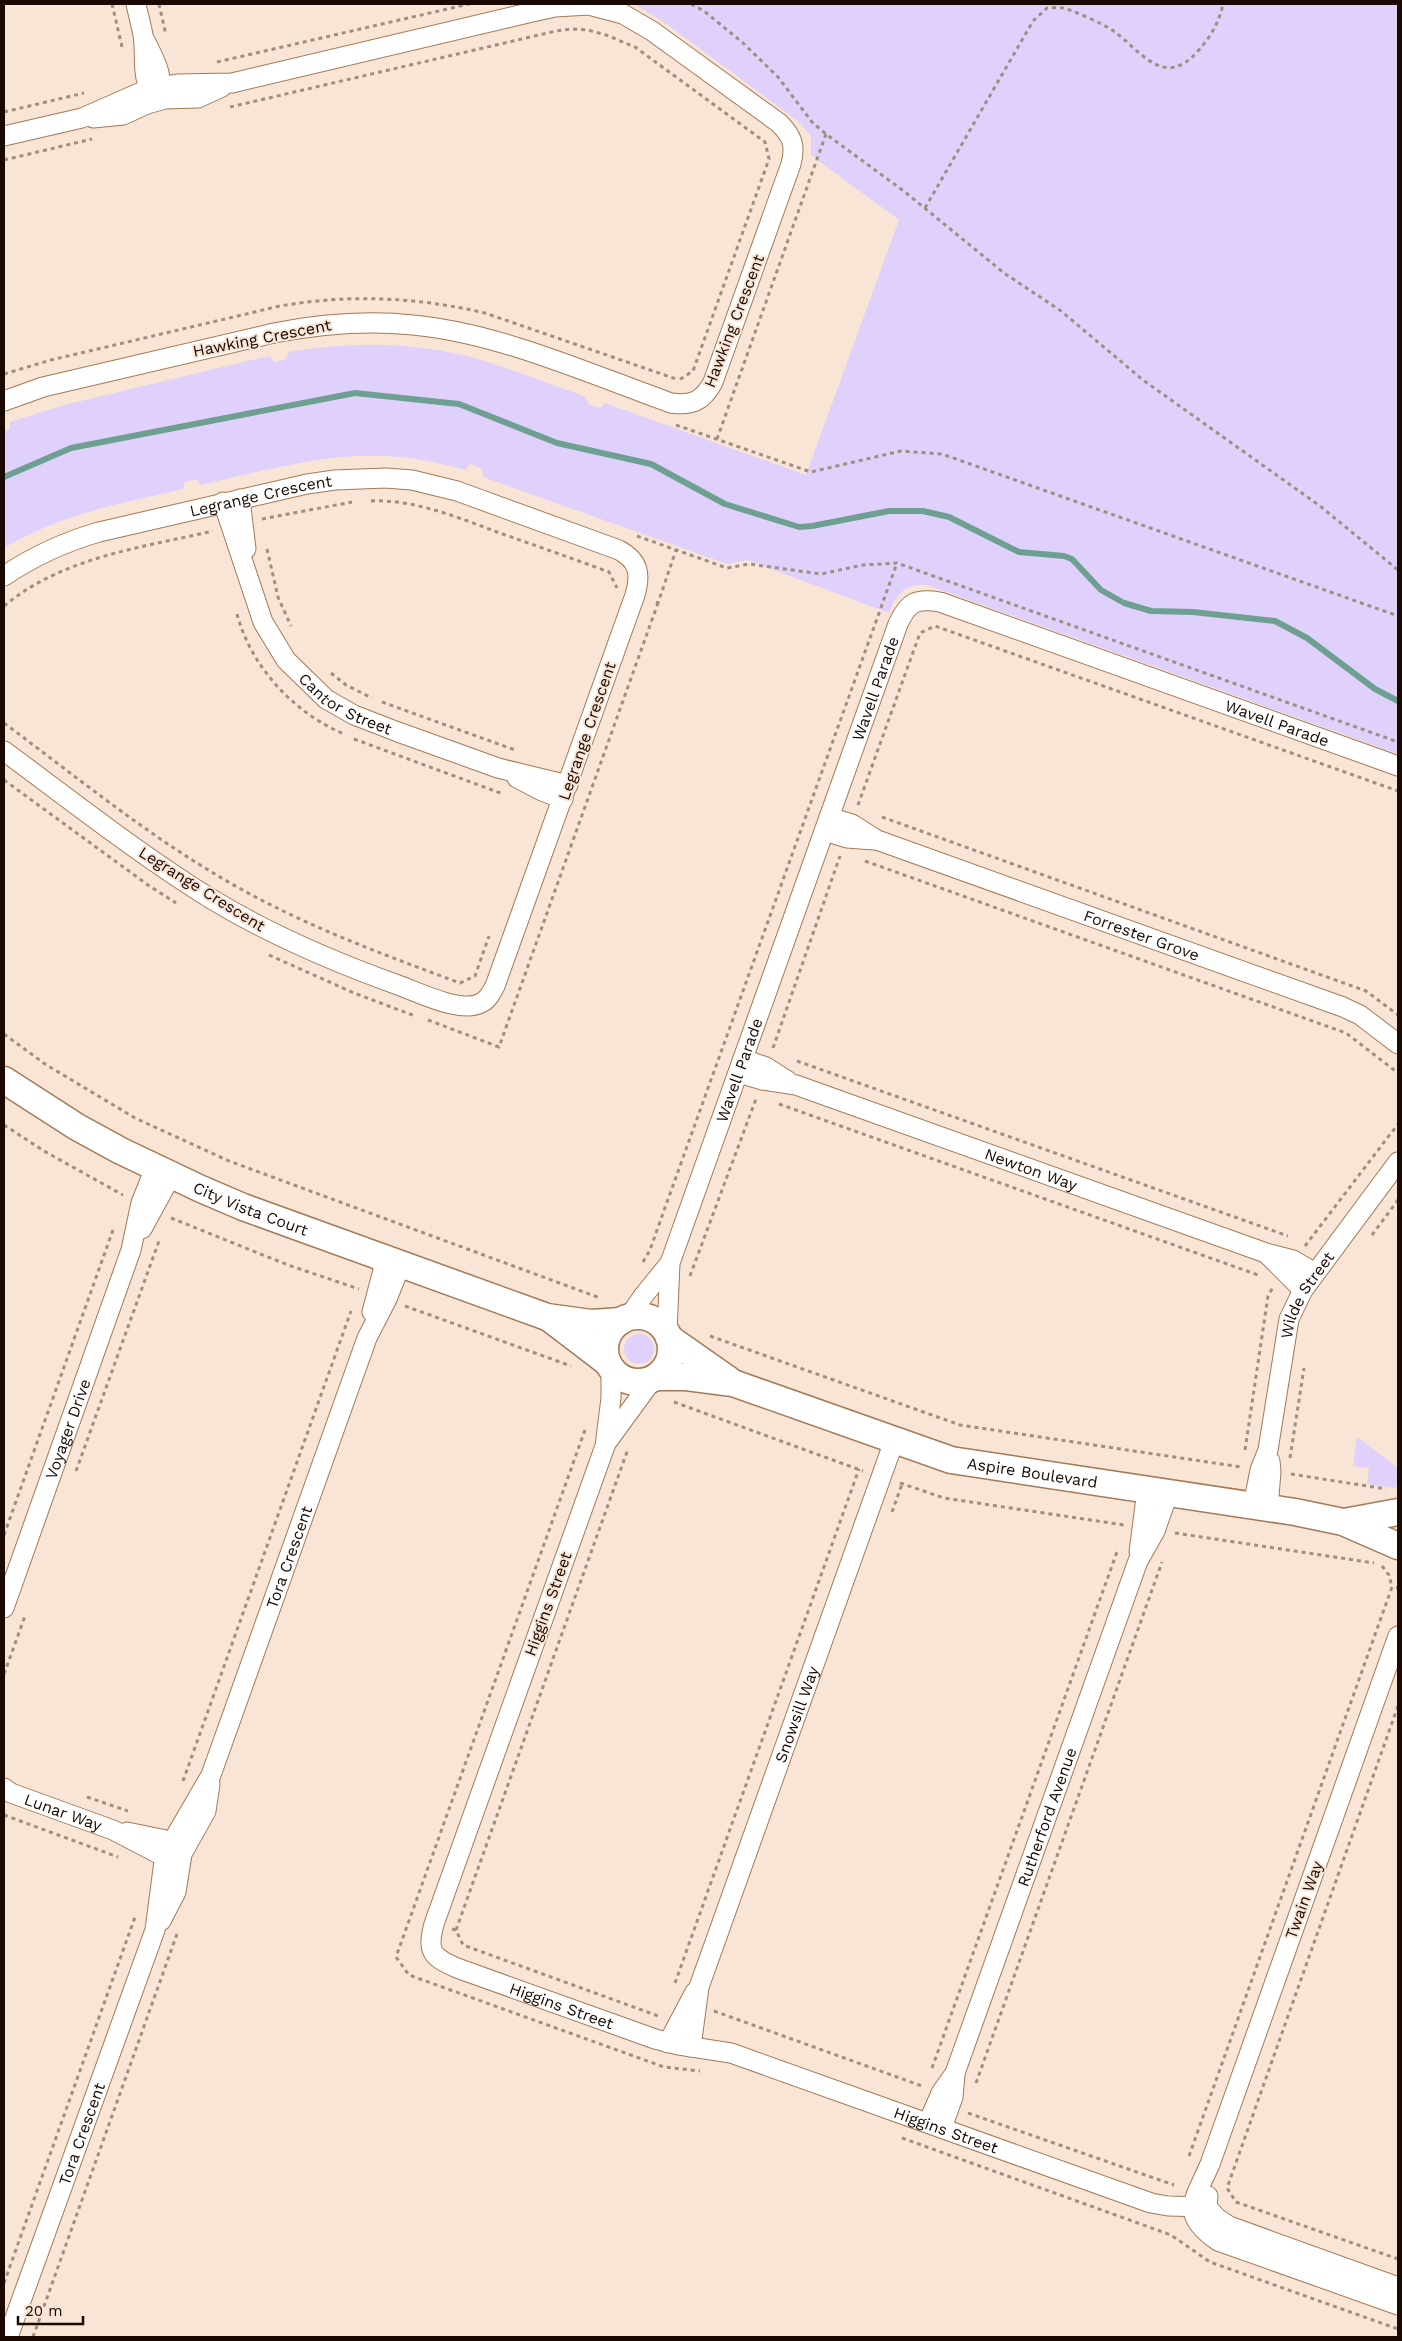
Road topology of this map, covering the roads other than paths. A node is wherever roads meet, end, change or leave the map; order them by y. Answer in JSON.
{"nodes":[{"id":1,"x":136,"y":4,"type":"edge"},
{"id":2,"x":155,"y":92,"type":"junction"},
{"id":3,"x":4,"y":136,"type":"edge"},
{"id":4,"x":4,"y":401,"type":"edge"},
{"id":5,"x":232,"y":501,"type":"junction"},
{"id":6,"x":4,"y":576,"type":"edge"},
{"id":7,"x":249,"y":578,"type":"junction"},
{"id":8,"x":4,"y":751,"type":"edge"},
{"id":9,"x":1398,"y":766,"type":"edge"},
{"id":10,"x":565,"y":792,"type":"junction"},
{"id":11,"x":827,"y":824,"type":"junction"},
{"id":12,"x":1398,"y":1044,"type":"edge"},
{"id":13,"x":741,"y":1066,"type":"junction"},
{"id":14,"x":4,"y":1080,"type":"edge"},
{"id":15,"x":1398,"y":1162,"type":"edge"},
{"id":16,"x":163,"y":1172,"type":"junction"},
{"id":17,"x":1266,"y":1253,"type":"junction"},
{"id":18,"x":394,"y":1262,"type":"junction"},
{"id":19,"x":670,"y":1263,"type":"junction"},
{"id":20,"x":1315,"y":1273,"type":"junction"},
{"id":21,"x":1303,"y":1290,"type":"junction"},
{"id":22,"x":547,"y":1316,"type":"junction"},
{"id":23,"x":624,"y":1319,"type":"junction"},
{"id":24,"x":668,"y":1335,"type":"junction"},
{"id":25,"x":610,"y":1365,"type":"junction"},
{"id":26,"x":654,"y":1378,"type":"junction"},
{"id":27,"x":733,"y":1383,"type":"junction"},
{"id":28,"x":894,"y":1441,"type":"junction"},
{"id":29,"x":605,"y":1446,"type":"junction"},
{"id":30,"x":1158,"y":1492,"type":"junction"},
{"id":31,"x":1394,"y":1501,"type":"edge"},
{"id":32,"x":1260,"y":1507,"type":"junction"},
{"id":33,"x":1343,"y":1522,"type":"junction"},
{"id":34,"x":1398,"y":1530,"type":"edge"},
{"id":35,"x":1398,"y":1545,"type":"edge"},
{"id":36,"x":4,"y":1608,"type":"edge"},
{"id":37,"x":1398,"y":1636,"type":"edge"},
{"id":38,"x":6,"y":1791,"type":"edge"},
{"id":39,"x":173,"y":1851,"type":"junction"},
{"id":40,"x":695,"y":1998,"type":"junction"},
{"id":41,"x":668,"y":2043,"type":"junction"},
{"id":42,"x":692,"y":2047,"type":"junction"},
{"id":43,"x":935,"y":2126,"type":"junction"},
{"id":44,"x":1199,"y":2206,"type":"junction"},
{"id":45,"x":1398,"y":2287,"type":"edge"},
{"id":46,"x":1398,"y":2305,"type":"edge"},
{"id":47,"x":8,"y":2337,"type":"edge"}],
"edges":[{"from":1,"to":2,"type":"street"},
{"from":2,"to":3,"type":"street","name":"Hawking Crescent"},
{"from":2,"to":4,"type":"street","name":"Hawking Crescent"},
{"from":5,"to":6,"type":"street","name":"Legrange Crescent"},
{"from":5,"to":7,"type":"street","name":"Cantor Street"},
{"from":5,"to":7,"type":"street","name":"Cantor Street"},
{"from":5,"to":10,"type":"street","name":"Legrange Crescent"},
{"from":7,"to":10,"type":"street","name":"Cantor Street"},
{"from":8,"to":10,"type":"street","name":"Legrange Crescent"},
{"from":9,"to":11,"type":"street","name":"Wavell Parade"},
{"from":11,"to":12,"type":"street","name":"Forrester Grove"},
{"from":11,"to":13,"type":"street","name":"Wavell Parade"},
{"from":13,"to":17,"type":"street","name":"Newton Way"},
{"from":13,"to":19,"type":"street","name":"Wavell Parade"},
{"from":14,"to":16,"type":"street","name":"City Vista Court"},
{"from":15,"to":20,"type":"street","name":"Wilde Street"},
{"from":16,"to":18,"type":"street","name":"City Vista Court"},
{"from":16,"to":36,"type":"street","name":"Voyager Drive"},
{"from":17,"to":20,"type":"street","name":"Newton Way"},
{"from":17,"to":21,"type":"street","name":"Newton Way"},
{"from":18,"to":22,"type":"street","name":"City Vista Court"},
{"from":18,"to":39,"type":"street","name":"Tora Crescent"},
{"from":19,"to":23,"type":"street","name":"Wavell Parade"},
{"from":19,"to":24,"type":"street","name":"Wavell Parade"},
{"from":20,"to":21,"type":"street","name":"Wilde Street"},
{"from":21,"to":32,"type":"street","name":"Wilde Street"},
{"from":22,"to":23,"type":"street"},
{"from":22,"to":25,"type":"street"},
{"from":23,"to":24,"type":"street"},
{"from":23,"to":25,"type":"street"},
{"from":24,"to":26,"type":"street"},
{"from":24,"to":27,"type":"street","name":"Aspire Boulevard"},
{"from":25,"to":26,"type":"street"},
{"from":25,"to":29,"type":"street","name":"Higgins Street"},
{"from":26,"to":27,"type":"street","name":"Aspire Boulevard"},
{"from":26,"to":29,"type":"street","name":"Higgins Street"},
{"from":27,"to":28,"type":"street","name":"Aspire Boulevard"},
{"from":28,"to":30,"type":"street","name":"Aspire Boulevard"},
{"from":28,"to":40,"type":"street","name":"Snowsill Way"},
{"from":29,"to":41,"type":"street","name":"Higgins Street"},
{"from":30,"to":32,"type":"street","name":"Aspire Boulevard"},
{"from":30,"to":43,"type":"street","name":"Rutherford Avenue"},
{"from":31,"to":33,"type":"street","name":"Aspire Boulevard"},
{"from":32,"to":33,"type":"street","name":"Aspire Boulevard"},
{"from":33,"to":35,"type":"street","name":"Aspire Boulevard"},
{"from":34,"to":35,"type":"street"},
{"from":37,"to":44,"type":"street","name":"Twain Way"},
{"from":38,"to":39,"type":"street","name":"Lunar Way"},
{"from":39,"to":47,"type":"street","name":"Tora Crescent"},
{"from":40,"to":41,"type":"street","name":"Snowsill Way"},
{"from":40,"to":42,"type":"street","name":"Snowsill Way"},
{"from":41,"to":42,"type":"street","name":"Higgins Street"},
{"from":42,"to":43,"type":"street","name":"Higgins Street"},
{"from":43,"to":44,"type":"street","name":"Higgins Street"},
{"from":44,"to":45,"type":"street"},
{"from":44,"to":46,"type":"street"}]}
